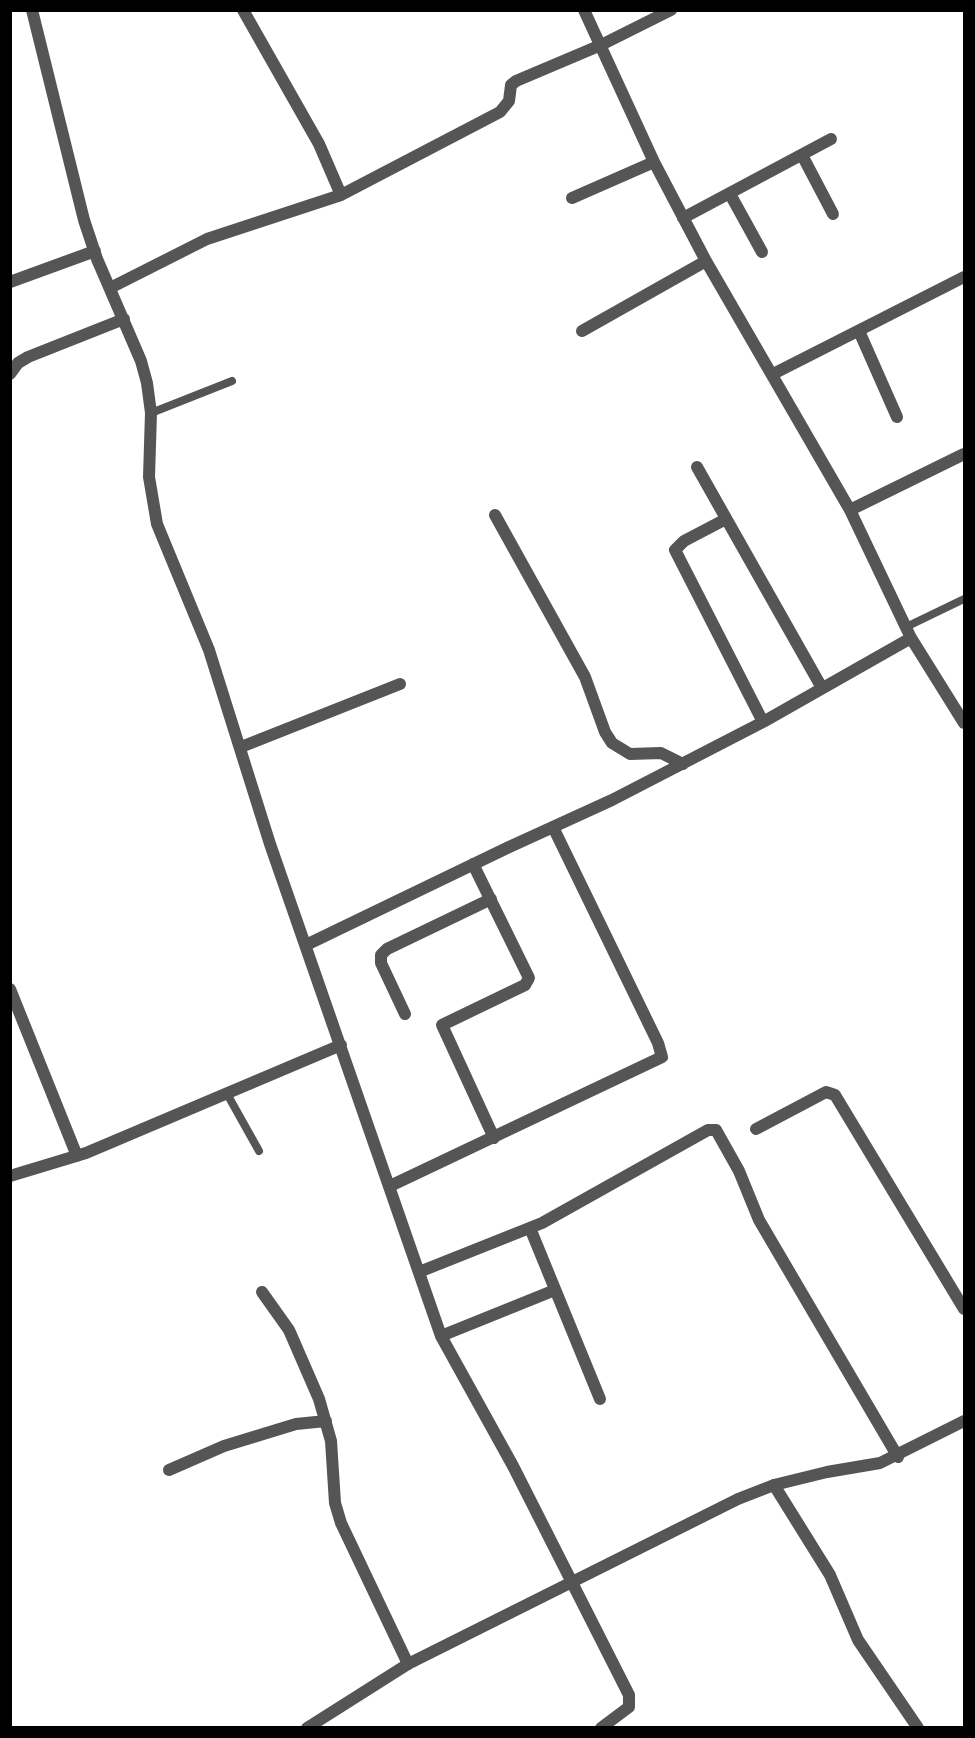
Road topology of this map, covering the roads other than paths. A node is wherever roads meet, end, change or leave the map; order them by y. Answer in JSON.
{"nodes":[{"id":1,"x":32,"y":10,"type":"edge"},
{"id":2,"x":243,"y":10,"type":"edge"},
{"id":3,"x":584,"y":10,"type":"edge"},
{"id":4,"x":671,"y":10,"type":"edge"},
{"id":5,"x":601,"y":45,"type":"junction"},
{"id":6,"x":831,"y":140,"type":"dead end"},
{"id":7,"x":801,"y":155,"type":"junction"},
{"id":8,"x":654,"y":162,"type":"junction"},
{"id":9,"x":730,"y":194,"type":"junction"},
{"id":10,"x":341,"y":195,"type":"junction"},
{"id":11,"x":572,"y":198,"type":"dead end"},
{"id":12,"x":833,"y":214,"type":"dead end"},
{"id":13,"x":684,"y":218,"type":"junction"},
{"id":14,"x":95,"y":251,"type":"junction"},
{"id":15,"x":762,"y":252,"type":"dead end"},
{"id":16,"x":706,"y":261,"type":"junction"},
{"id":17,"x":964,"y":277,"type":"edge"},
{"id":18,"x":10,"y":282,"type":"edge"},
{"id":19,"x":110,"y":288,"type":"junction"},
{"id":20,"x":124,"y":319,"type":"junction"},
{"id":21,"x":859,"y":330,"type":"junction"},
{"id":22,"x":582,"y":331,"type":"dead end"},
{"id":23,"x":10,"y":374,"type":"edge"},
{"id":24,"x":773,"y":374,"type":"junction"},
{"id":25,"x":232,"y":381,"type":"dead end"},
{"id":26,"x":151,"y":413,"type":"junction"},
{"id":27,"x":897,"y":417,"type":"dead end"},
{"id":28,"x":964,"y":454,"type":"edge"},
{"id":29,"x":697,"y":467,"type":"dead end"},
{"id":30,"x":850,"y":510,"type":"junction"},
{"id":31,"x":495,"y":515,"type":"dead end"},
{"id":32,"x":726,"y":519,"type":"junction"},
{"id":33,"x":964,"y":599,"type":"edge"},
{"id":34,"x":909,"y":632,"type":"junction"},
{"id":35,"x":400,"y":684,"type":"dead end"},
{"id":36,"x":822,"y":688,"type":"junction"},
{"id":37,"x":763,"y":722,"type":"junction"},
{"id":38,"x":964,"y":723,"type":"edge"},
{"id":39,"x":241,"y":747,"type":"junction"},
{"id":40,"x":682,"y":764,"type":"junction"},
{"id":41,"x":553,"y":827,"type":"junction"},
{"id":42,"x":473,"y":864,"type":"junction"},
{"id":43,"x":490,"y":898,"type":"junction"},
{"id":44,"x":306,"y":945,"type":"junction"},
{"id":45,"x":10,"y":989,"type":"edge"},
{"id":46,"x":405,"y":1014,"type":"dead end"},
{"id":47,"x":341,"y":1045,"type":"junction"},
{"id":48,"x":226,"y":1092,"type":"junction"},
{"id":49,"x":756,"y":1129,"type":"dead end"},
{"id":50,"x":494,"y":1138,"type":"junction"},
{"id":51,"x":258,"y":1151,"type":"dead end"},
{"id":52,"x":77,"y":1156,"type":"junction"},
{"id":53,"x":10,"y":1176,"type":"edge"},
{"id":54,"x":390,"y":1186,"type":"junction"},
{"id":55,"x":530,"y":1228,"type":"junction"},
{"id":56,"x":419,"y":1272,"type":"junction"},
{"id":57,"x":555,"y":1290,"type":"junction"},
{"id":58,"x":262,"y":1292,"type":"dead end"},
{"id":59,"x":964,"y":1309,"type":"edge"},
{"id":60,"x":441,"y":1336,"type":"junction"},
{"id":61,"x":600,"y":1399,"type":"dead end"},
{"id":62,"x":326,"y":1421,"type":"junction"},
{"id":63,"x":964,"y":1421,"type":"edge"},
{"id":64,"x":898,"y":1456,"type":"junction"},
{"id":65,"x":169,"y":1470,"type":"dead end"},
{"id":66,"x":774,"y":1485,"type":"junction"},
{"id":67,"x":570,"y":1581,"type":"junction"},
{"id":68,"x":408,"y":1664,"type":"junction"},
{"id":69,"x":307,"y":1728,"type":"edge"},
{"id":70,"x":601,"y":1728,"type":"edge"},
{"id":71,"x":918,"y":1728,"type":"edge"}],
"edges":[{"from":1,"to":14,"type":"street"},
{"from":2,"to":10,"type":"street"},
{"from":3,"to":5,"type":"street"},
{"from":4,"to":5,"type":"street"},
{"from":5,"to":8,"type":"street"},
{"from":5,"to":10,"type":"street"},
{"from":6,"to":7,"type":"street"},
{"from":7,"to":9,"type":"street"},
{"from":7,"to":12,"type":"street"},
{"from":8,"to":11,"type":"street"},
{"from":8,"to":13,"type":"street"},
{"from":9,"to":13,"type":"street"},
{"from":9,"to":15,"type":"street"},
{"from":10,"to":19,"type":"street"},
{"from":13,"to":16,"type":"street"},
{"from":14,"to":18,"type":"street"},
{"from":14,"to":19,"type":"street"},
{"from":16,"to":22,"type":"street"},
{"from":16,"to":24,"type":"street"},
{"from":17,"to":21,"type":"street"},
{"from":19,"to":20,"type":"street"},
{"from":20,"to":23,"type":"street"},
{"from":20,"to":26,"type":"street"},
{"from":21,"to":24,"type":"street"},
{"from":21,"to":27,"type":"street"},
{"from":24,"to":30,"type":"street"},
{"from":25,"to":26,"type":"lane"},
{"from":26,"to":39,"type":"street"},
{"from":28,"to":30,"type":"street"},
{"from":29,"to":32,"type":"street"},
{"from":30,"to":34,"type":"street"},
{"from":31,"to":40,"type":"street"},
{"from":32,"to":36,"type":"street"},
{"from":32,"to":37,"type":"street"},
{"from":33,"to":34,"type":"lane"},
{"from":34,"to":36,"type":"street"},
{"from":34,"to":38,"type":"street"},
{"from":35,"to":39,"type":"street"},
{"from":36,"to":37,"type":"street"},
{"from":37,"to":40,"type":"street"},
{"from":39,"to":44,"type":"street"},
{"from":40,"to":41,"type":"street"},
{"from":41,"to":42,"type":"street"},
{"from":41,"to":50,"type":"street"},
{"from":42,"to":43,"type":"street"},
{"from":42,"to":44,"type":"street"},
{"from":43,"to":46,"type":"street"},
{"from":43,"to":50,"type":"street"},
{"from":44,"to":47,"type":"street"},
{"from":45,"to":52,"type":"street"},
{"from":47,"to":48,"type":"street"},
{"from":47,"to":54,"type":"street"},
{"from":48,"to":51,"type":"lane"},
{"from":48,"to":52,"type":"street"},
{"from":49,"to":59,"type":"street"},
{"from":50,"to":54,"type":"street"},
{"from":52,"to":53,"type":"street"},
{"from":54,"to":56,"type":"street"},
{"from":55,"to":56,"type":"street"},
{"from":55,"to":57,"type":"street"},
{"from":55,"to":64,"type":"street"},
{"from":56,"to":60,"type":"street"},
{"from":57,"to":60,"type":"street"},
{"from":57,"to":61,"type":"street"},
{"from":58,"to":62,"type":"street"},
{"from":60,"to":67,"type":"street"},
{"from":62,"to":65,"type":"street"},
{"from":62,"to":68,"type":"street"},
{"from":63,"to":64,"type":"street"},
{"from":64,"to":66,"type":"street"},
{"from":66,"to":67,"type":"street"},
{"from":66,"to":71,"type":"street"},
{"from":67,"to":68,"type":"street"},
{"from":67,"to":70,"type":"street"},
{"from":68,"to":69,"type":"street"}]}
